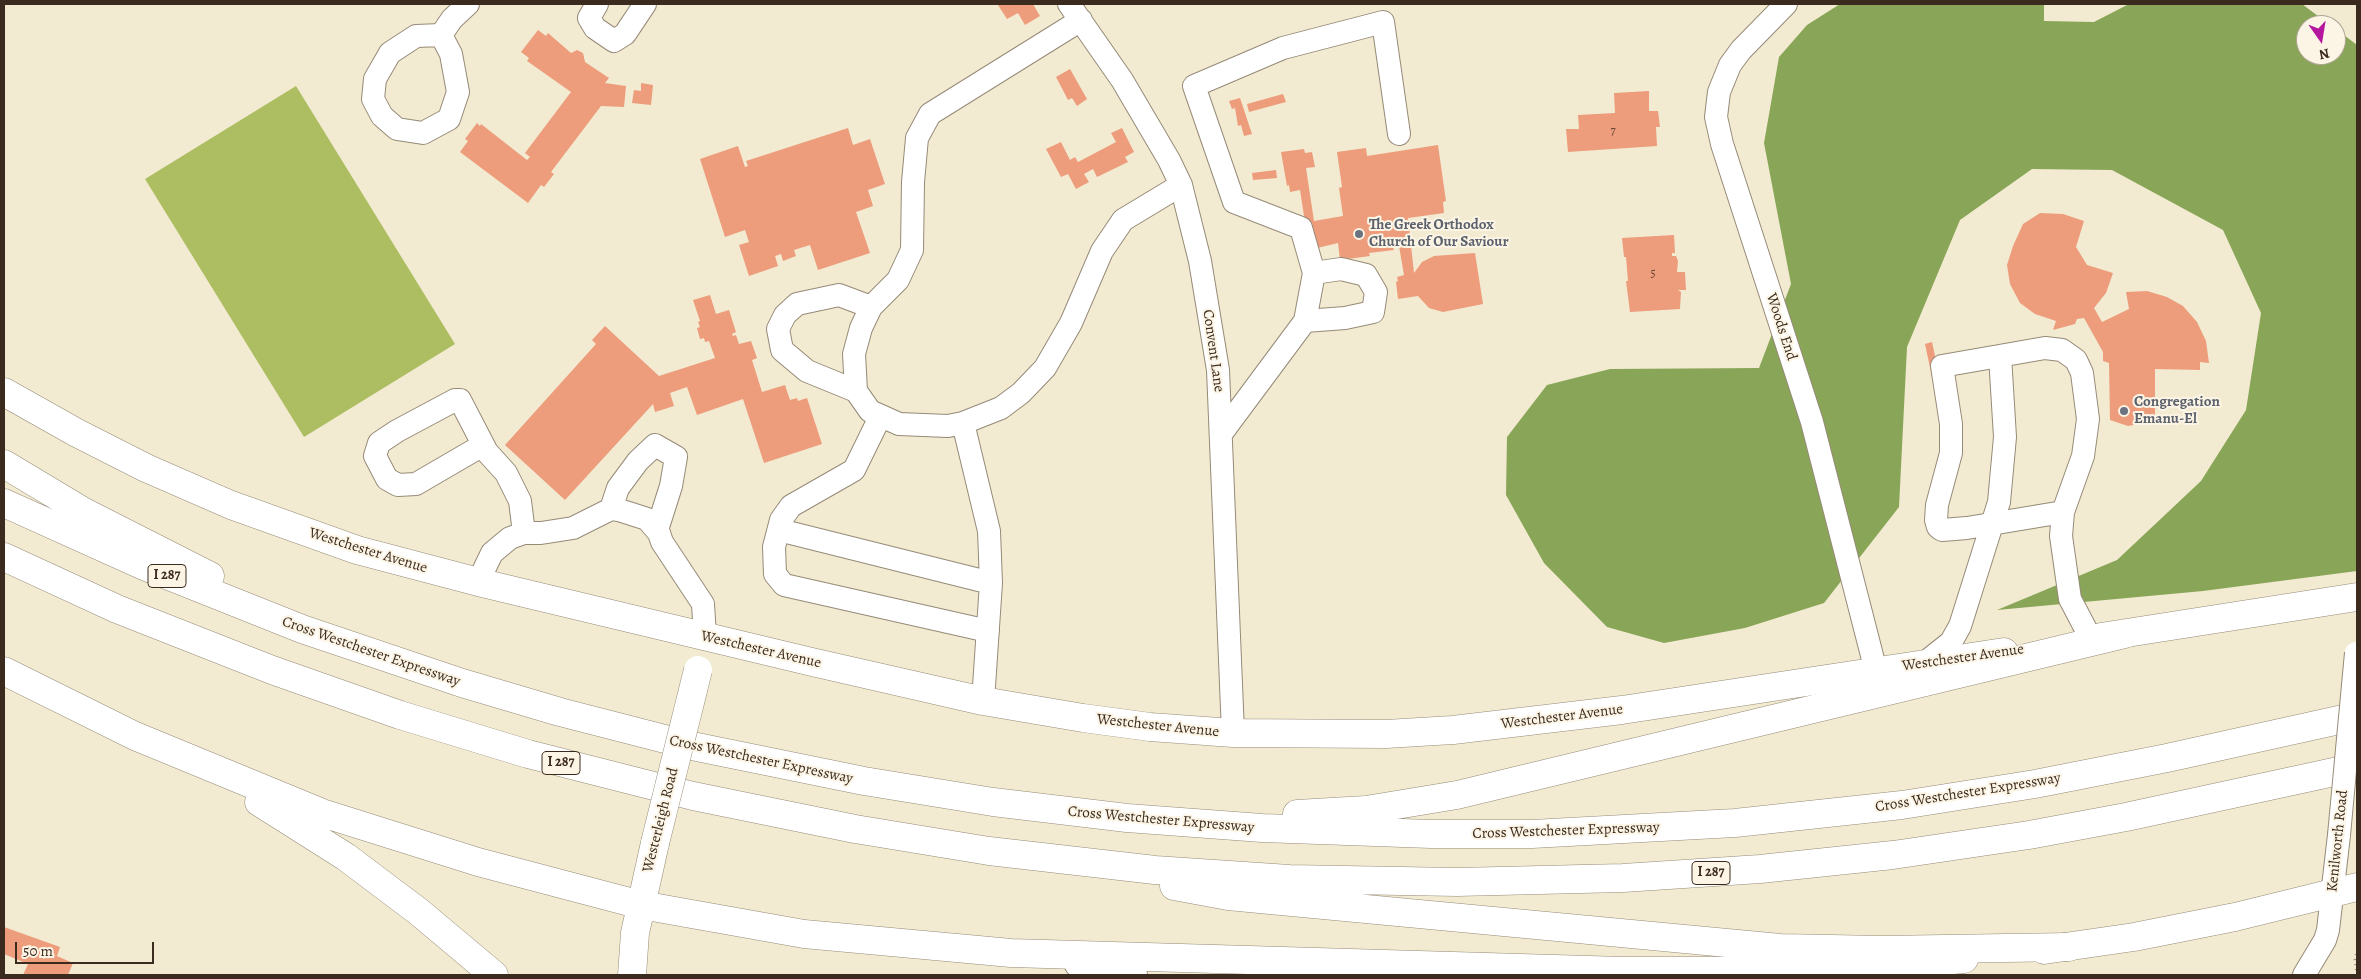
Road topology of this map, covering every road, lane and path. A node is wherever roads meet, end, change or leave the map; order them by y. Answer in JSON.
{"nodes":[{"id":1,"x":468,"y":4,"type":"edge"},
{"id":2,"x":597,"y":4,"type":"edge"},
{"id":3,"x":645,"y":4,"type":"edge"},
{"id":4,"x":1786,"y":4,"type":"edge"},
{"id":5,"x":1075,"y":12,"type":"edge"},
{"id":6,"x":441,"y":35,"type":"junction"},
{"id":7,"x":1399,"y":134,"type":"dead end"},
{"id":8,"x":1181,"y":186,"type":"junction"},
{"id":9,"x":1314,"y":273,"type":"junction"},
{"id":10,"x":872,"y":307,"type":"junction"},
{"id":11,"x":1305,"y":321,"type":"junction"},
{"id":12,"x":2000,"y":356,"type":"junction"},
{"id":13,"x":856,"y":391,"type":"junction"},
{"id":14,"x":4,"y":392,"type":"edge"},
{"id":15,"x":880,"y":417,"type":"junction"},
{"id":16,"x":963,"y":423,"type":"junction"},
{"id":17,"x":1221,"y":434,"type":"junction"},
{"id":18,"x":483,"y":445,"type":"junction"},
{"id":19,"x":4,"y":464,"type":"edge"},
{"id":20,"x":4,"y":503,"type":"edge"},
{"id":21,"x":611,"y":509,"type":"junction"},
{"id":22,"x":2063,"y":512,"type":"junction"},
{"id":23,"x":1992,"y":524,"type":"junction"},
{"id":24,"x":657,"y":530,"type":"junction"},
{"id":25,"x":778,"y":530,"type":"junction"},
{"id":26,"x":524,"y":533,"type":"junction"},
{"id":27,"x":4,"y":557,"type":"edge"},
{"id":28,"x":4,"y":565,"type":"edge"},
{"id":29,"x":478,"y":582,"type":"junction"},
{"id":30,"x":991,"y":583,"type":"junction"},
{"id":31,"x":86,"y":595,"type":"junction"},
{"id":32,"x":2357,"y":598,"type":"edge"},
{"id":33,"x":988,"y":631,"type":"junction"},
{"id":34,"x":2125,"y":634,"type":"junction"},
{"id":35,"x":705,"y":636,"type":"junction"},
{"id":36,"x":2091,"y":639,"type":"junction"},
{"id":37,"x":333,"y":640,"type":"junction"},
{"id":38,"x":2356,"y":646,"type":"edge"},
{"id":39,"x":1922,"y":665,"type":"junction"},
{"id":40,"x":4,"y":671,"type":"edge"},
{"id":41,"x":1876,"y":671,"type":"junction"},
{"id":42,"x":4,"y":686,"type":"edge"},
{"id":43,"x":52,"y":696,"type":"junction"},
{"id":44,"x":983,"y":701,"type":"junction"},
{"id":45,"x":2357,"y":716,"type":"edge"},
{"id":46,"x":1233,"y":733,"type":"junction"},
{"id":47,"x":192,"y":760,"type":"junction"},
{"id":48,"x":2357,"y":766,"type":"edge"},
{"id":49,"x":1127,"y":818,"type":"junction"},
{"id":50,"x":1056,"y":859,"type":"junction"},
{"id":51,"x":2345,"y":890,"type":"edge"},
{"id":52,"x":641,"y":905,"type":"junction"},
{"id":53,"x":2069,"y":948,"type":"junction"},
{"id":54,"x":2357,"y":952,"type":"edge"},
{"id":55,"x":1011,"y":953,"type":"junction"},
{"id":56,"x":2307,"y":974,"type":"edge"},
{"id":57,"x":494,"y":975,"type":"edge"},
{"id":58,"x":631,"y":975,"type":"edge"},
{"id":59,"x":1136,"y":975,"type":"edge"},
{"id":60,"x":2357,"y":975,"type":"edge"}],
"edges":[{"from":1,"to":6,"type":"street"},
{"from":2,"to":3,"type":"street"},
{"from":4,"to":41,"type":"street","name":"Woods End"},
{"from":5,"to":8,"type":"street","name":"Convent Lane"},
{"from":5,"to":10,"type":"street"},
{"from":6,"to":6,"type":"street"},
{"from":7,"to":9,"type":"street"},
{"from":8,"to":16,"type":"street"},
{"from":8,"to":17,"type":"street","name":"Convent Lane"},
{"from":9,"to":11,"type":"street"},
{"from":9,"to":11,"type":"street"},
{"from":10,"to":13,"type":"street"},
{"from":10,"to":13,"type":"street"},
{"from":11,"to":17,"type":"street"},
{"from":12,"to":22,"type":"street"},
{"from":12,"to":23,"type":"street"},
{"from":12,"to":23,"type":"street"},
{"from":13,"to":15,"type":"street"},
{"from":14,"to":29,"type":"main road","name":"Westchester Avenue"},
{"from":15,"to":16,"type":"street"},
{"from":15,"to":25,"type":"street"},
{"from":16,"to":30,"type":"street"},
{"from":17,"to":46,"type":"street","name":"Convent Lane"},
{"from":18,"to":18,"type":"street"},
{"from":18,"to":26,"type":"street"},
{"from":19,"to":37,"type":"main road"},
{"from":20,"to":37,"type":"main road","name":"Cross Westchester Expressway","number":"I 287"},
{"from":21,"to":24,"type":"street"},
{"from":21,"to":24,"type":"street"},
{"from":21,"to":26,"type":"street"},
{"from":22,"to":23,"type":"street"},
{"from":22,"to":36,"type":"street"},
{"from":23,"to":39,"type":"street"},
{"from":24,"to":35,"type":"street"},
{"from":25,"to":30,"type":"street"},
{"from":25,"to":33,"type":"street"},
{"from":26,"to":29,"type":"street"},
{"from":27,"to":31,"type":"main road","number":"I 287"},
{"from":28,"to":31,"type":"main road"},
{"from":29,"to":35,"type":"main road","name":"Westchester Avenue"},
{"from":30,"to":33,"type":"street"},
{"from":31,"to":50,"type":"main road","number":"I 287"},
{"from":32,"to":34,"type":"main road","name":"Westchester Avenue"},
{"from":33,"to":44,"type":"street"},
{"from":34,"to":36,"type":"main road","name":"Westchester Avenue"},
{"from":34,"to":49,"type":"main road"},
{"from":35,"to":44,"type":"main road","name":"Westchester Avenue"},
{"from":35,"to":52,"type":"main road","name":"Westerleigh Road","bridge":true},
{"from":36,"to":39,"type":"main road","name":"Westchester Avenue"},
{"from":37,"to":49,"type":"main road","name":"Cross Westchester Expressway","number":"I 287"},
{"from":38,"to":51,"type":"street","name":"Kenilworth Road","bridge":true},
{"from":39,"to":41,"type":"main road","name":"Westchester Avenue"},
{"from":40,"to":43,"type":"main road"},
{"from":41,"to":46,"type":"main road","name":"Westchester Avenue"},
{"from":42,"to":43,"type":"street"},
{"from":43,"to":47,"type":"main road"},
{"from":44,"to":46,"type":"main road","name":"Westchester Avenue"},
{"from":45,"to":49,"type":"main road","name":"Cross Westchester Expressway","number":"I 287"},
{"from":47,"to":52,"type":"main road"},
{"from":47,"to":57,"type":"main road"},
{"from":48,"to":50,"type":"main road","number":"I 287"},
{"from":50,"to":53,"type":"main road"},
{"from":51,"to":53,"type":"main road"},
{"from":51,"to":56,"type":"street","name":"Kenilworth Road"},
{"from":52,"to":55,"type":"main road"},
{"from":52,"to":58,"type":"main road","name":"Westerleigh Road"},
{"from":53,"to":55,"type":"main road"},
{"from":54,"to":60,"type":"path"},
{"from":55,"to":59,"type":"street"}]}
